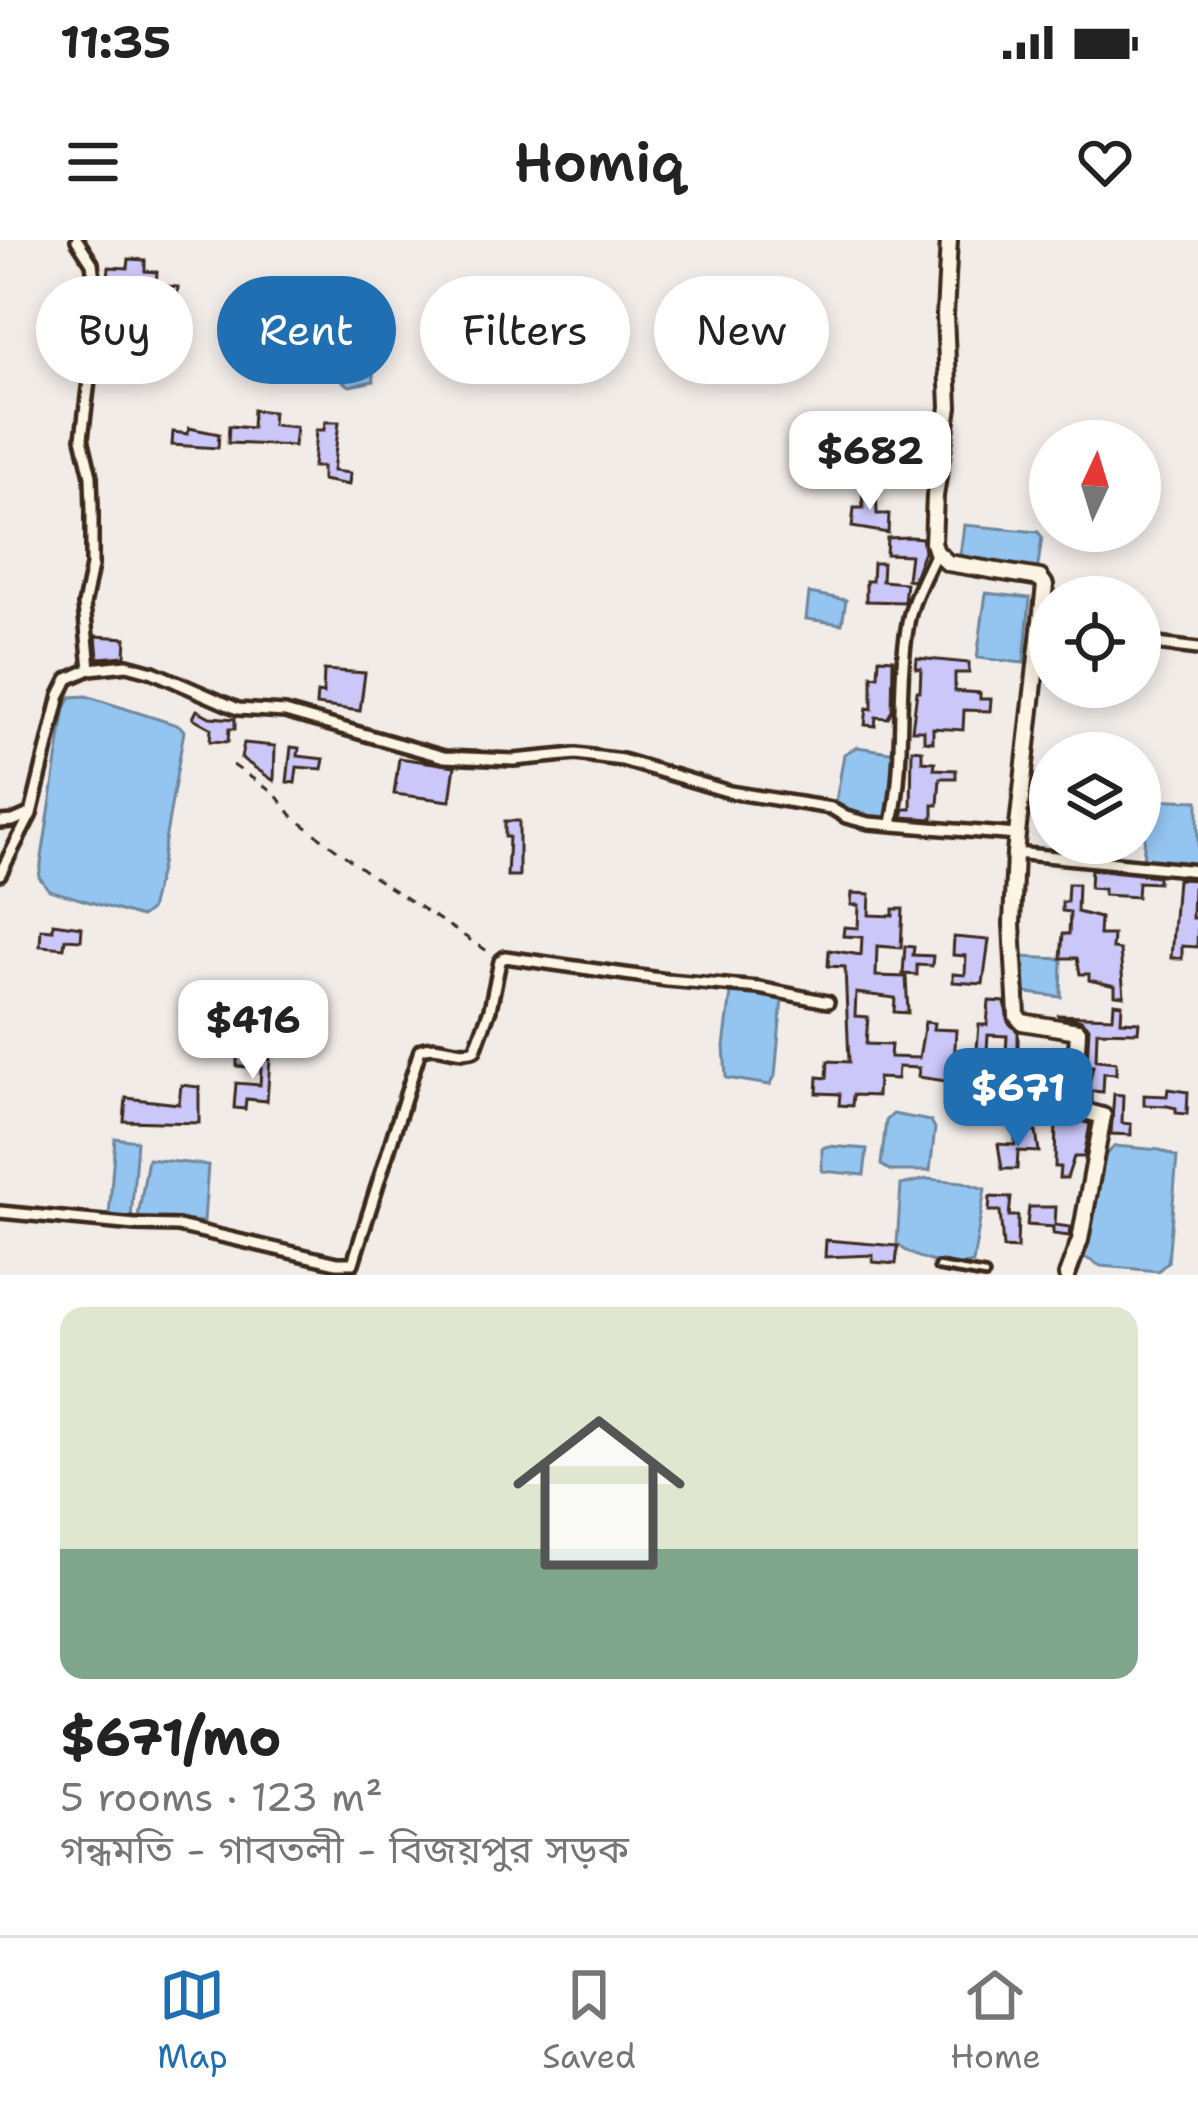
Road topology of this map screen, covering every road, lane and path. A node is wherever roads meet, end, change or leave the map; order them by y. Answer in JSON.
{"nodes":[{"id":1,"x":76,"y":240,"type":"edge"},
{"id":2,"x":949,"y":240,"type":"edge"},
{"id":3,"x":936,"y":552,"type":"junction"},
{"id":4,"x":1029,"y":577,"type":"edge"},
{"id":5,"x":1161,"y":645,"type":"edge"},
{"id":6,"x":1198,"y":649,"type":"edge"},
{"id":7,"x":90,"y":669,"type":"junction"},
{"id":8,"x":1035,"y":708,"type":"edge"},
{"id":9,"x":233,"y":765,"type":"dead end"},
{"id":10,"x":31,"y":814,"type":"junction"},
{"id":11,"x":0,"y":822,"type":"edge"},
{"id":12,"x":892,"y":823,"type":"junction"},
{"id":13,"x":1017,"y":835,"type":"junction"},
{"id":14,"x":1015,"y":853,"type":"junction"},
{"id":15,"x":1198,"y":871,"type":"edge"},
{"id":16,"x":0,"y":874,"type":"edge"},
{"id":17,"x":502,"y":958,"type":"junction"},
{"id":18,"x":828,"y":1002,"type":"dead end"},
{"id":19,"x":0,"y":1212,"type":"edge"},
{"id":20,"x":938,"y":1267,"type":"dead end"},
{"id":21,"x":986,"y":1275,"type":"edge"},
{"id":22,"x":1067,"y":1275,"type":"edge"}],
"edges":[{"from":1,"to":7,"type":"street"},
{"from":2,"to":3,"type":"main road"},
{"from":3,"to":4,"type":"main road"},
{"from":3,"to":12,"type":"street"},
{"from":5,"to":6,"type":"street"},
{"from":7,"to":10,"type":"street"},
{"from":7,"to":12,"type":"street"},
{"from":8,"to":13,"type":"main road"},
{"from":9,"to":17,"type":"path"},
{"from":10,"to":11,"type":"street"},
{"from":10,"to":16,"type":"street"},
{"from":12,"to":13,"type":"street"},
{"from":13,"to":14,"type":"main road"},
{"from":14,"to":15,"type":"street"},
{"from":14,"to":22,"type":"main road"},
{"from":17,"to":18,"type":"street"},
{"from":17,"to":19,"type":"street"},
{"from":20,"to":21,"type":"lane"}]}
